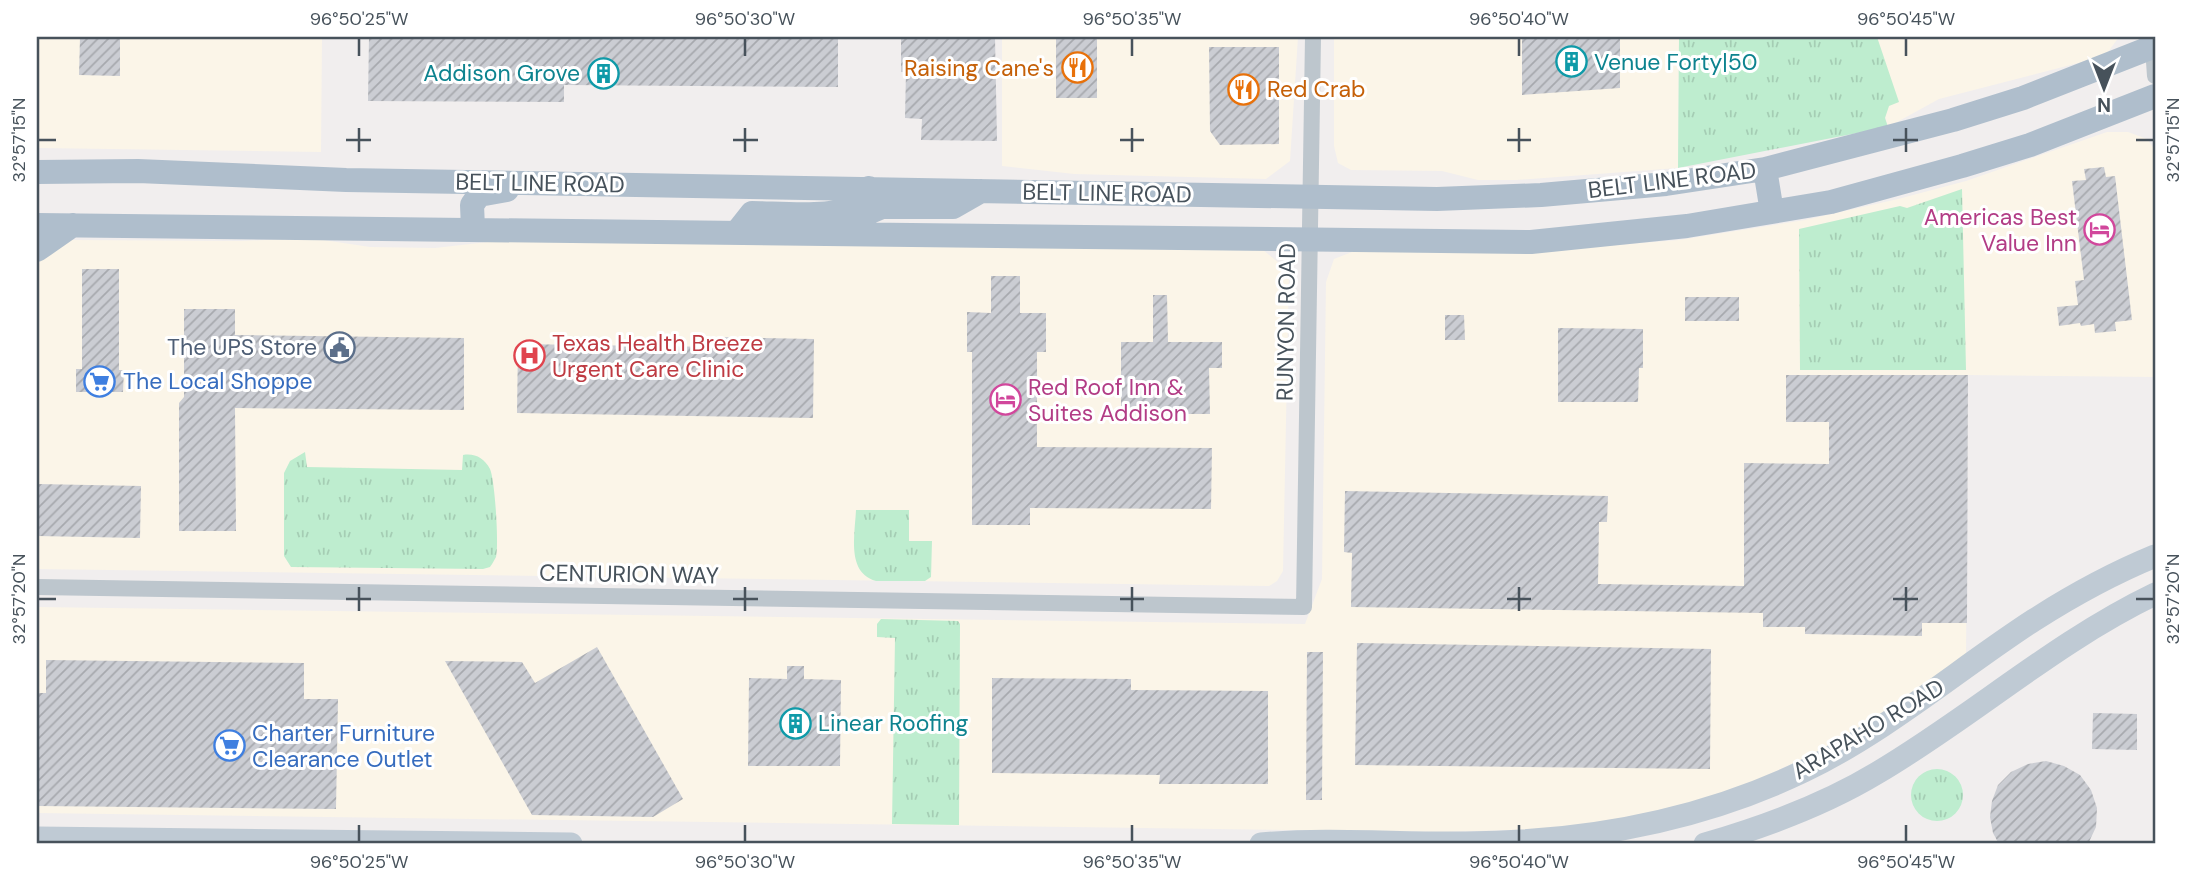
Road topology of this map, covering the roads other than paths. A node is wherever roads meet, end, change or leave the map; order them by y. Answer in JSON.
{"nodes":[{"id":1,"x":1314,"y":37,"type":"edge"},
{"id":2,"x":2153,"y":45,"type":"edge"},
{"id":3,"x":2155,"y":76,"type":"edge"},
{"id":4,"x":2155,"y":96,"type":"edge"},
{"id":5,"x":1765,"y":169,"type":"junction"},
{"id":6,"x":37,"y":172,"type":"edge"},
{"id":7,"x":542,"y":183,"type":"junction"},
{"id":8,"x":869,"y":188,"type":"junction"},
{"id":9,"x":982,"y":191,"type":"junction"},
{"id":10,"x":1311,"y":196,"type":"junction"},
{"id":11,"x":1772,"y":212,"type":"junction"},
{"id":12,"x":37,"y":225,"type":"edge"},
{"id":13,"x":73,"y":225,"type":"junction"},
{"id":14,"x":473,"y":229,"type":"junction"},
{"id":15,"x":737,"y":232,"type":"junction"},
{"id":16,"x":850,"y":233,"type":"junction"},
{"id":17,"x":1309,"y":238,"type":"junction"},
{"id":18,"x":37,"y":250,"type":"edge"},
{"id":19,"x":2155,"y":556,"type":"edge"},
{"id":20,"x":37,"y":587,"type":"edge"},
{"id":21,"x":2155,"y":594,"type":"edge"},
{"id":22,"x":1304,"y":607,"type":"joint"},
{"id":23,"x":1806,"y":770,"type":"junction"},
{"id":24,"x":1822,"y":802,"type":"junction"},
{"id":25,"x":37,"y":838,"type":"edge"},
{"id":26,"x":571,"y":844,"type":"edge"},
{"id":27,"x":1261,"y":844,"type":"edge"},
{"id":28,"x":1705,"y":844,"type":"edge"}],
"edges":[{"from":1,"to":10,"type":"street","name":"RUNYON ROAD"},
{"from":2,"to":3,"type":"street"},
{"from":2,"to":5,"type":"main road","name":"BELT LINE ROAD"},
{"from":4,"to":11,"type":"main road","name":"BELT LINE ROAD"},
{"from":5,"to":10,"type":"main road","name":"BELT LINE ROAD"},
{"from":5,"to":11,"type":"main road"},
{"from":6,"to":7,"type":"main road","name":"BELT LINE ROAD"},
{"from":7,"to":8,"type":"main road","name":"BELT LINE ROAD"},
{"from":7,"to":14,"type":"main road"},
{"from":8,"to":9,"type":"main road","name":"BELT LINE ROAD"},
{"from":8,"to":15,"type":"main road"},
{"from":9,"to":10,"type":"main road","name":"BELT LINE ROAD"},
{"from":9,"to":16,"type":"main road"},
{"from":10,"to":17,"type":"street","name":"RUNYON ROAD"},
{"from":11,"to":17,"type":"main road","name":"BELT LINE ROAD"},
{"from":12,"to":13,"type":"main road","name":"BELT LINE ROAD"},
{"from":13,"to":14,"type":"main road","name":"BELT LINE ROAD"},
{"from":13,"to":18,"type":"main road"},
{"from":14,"to":15,"type":"main road","name":"BELT LINE ROAD"},
{"from":15,"to":16,"type":"main road","name":"BELT LINE ROAD"},
{"from":16,"to":17,"type":"main road","name":"BELT LINE ROAD"},
{"from":17,"to":22,"type":"street","name":"RUNYON ROAD"},
{"from":19,"to":23,"type":"main road","name":"ARAPAHO ROAD"},
{"from":20,"to":22,"type":"street","name":"CENTURION WAY"},
{"from":21,"to":24,"type":"main road","name":"ARAPAHO ROAD"},
{"from":23,"to":24,"type":"main road"},
{"from":23,"to":27,"type":"main road","name":"ARAPAHO ROAD"},
{"from":24,"to":28,"type":"main road","name":"ARAPAHO ROAD"},
{"from":25,"to":26,"type":"main road"}]}
